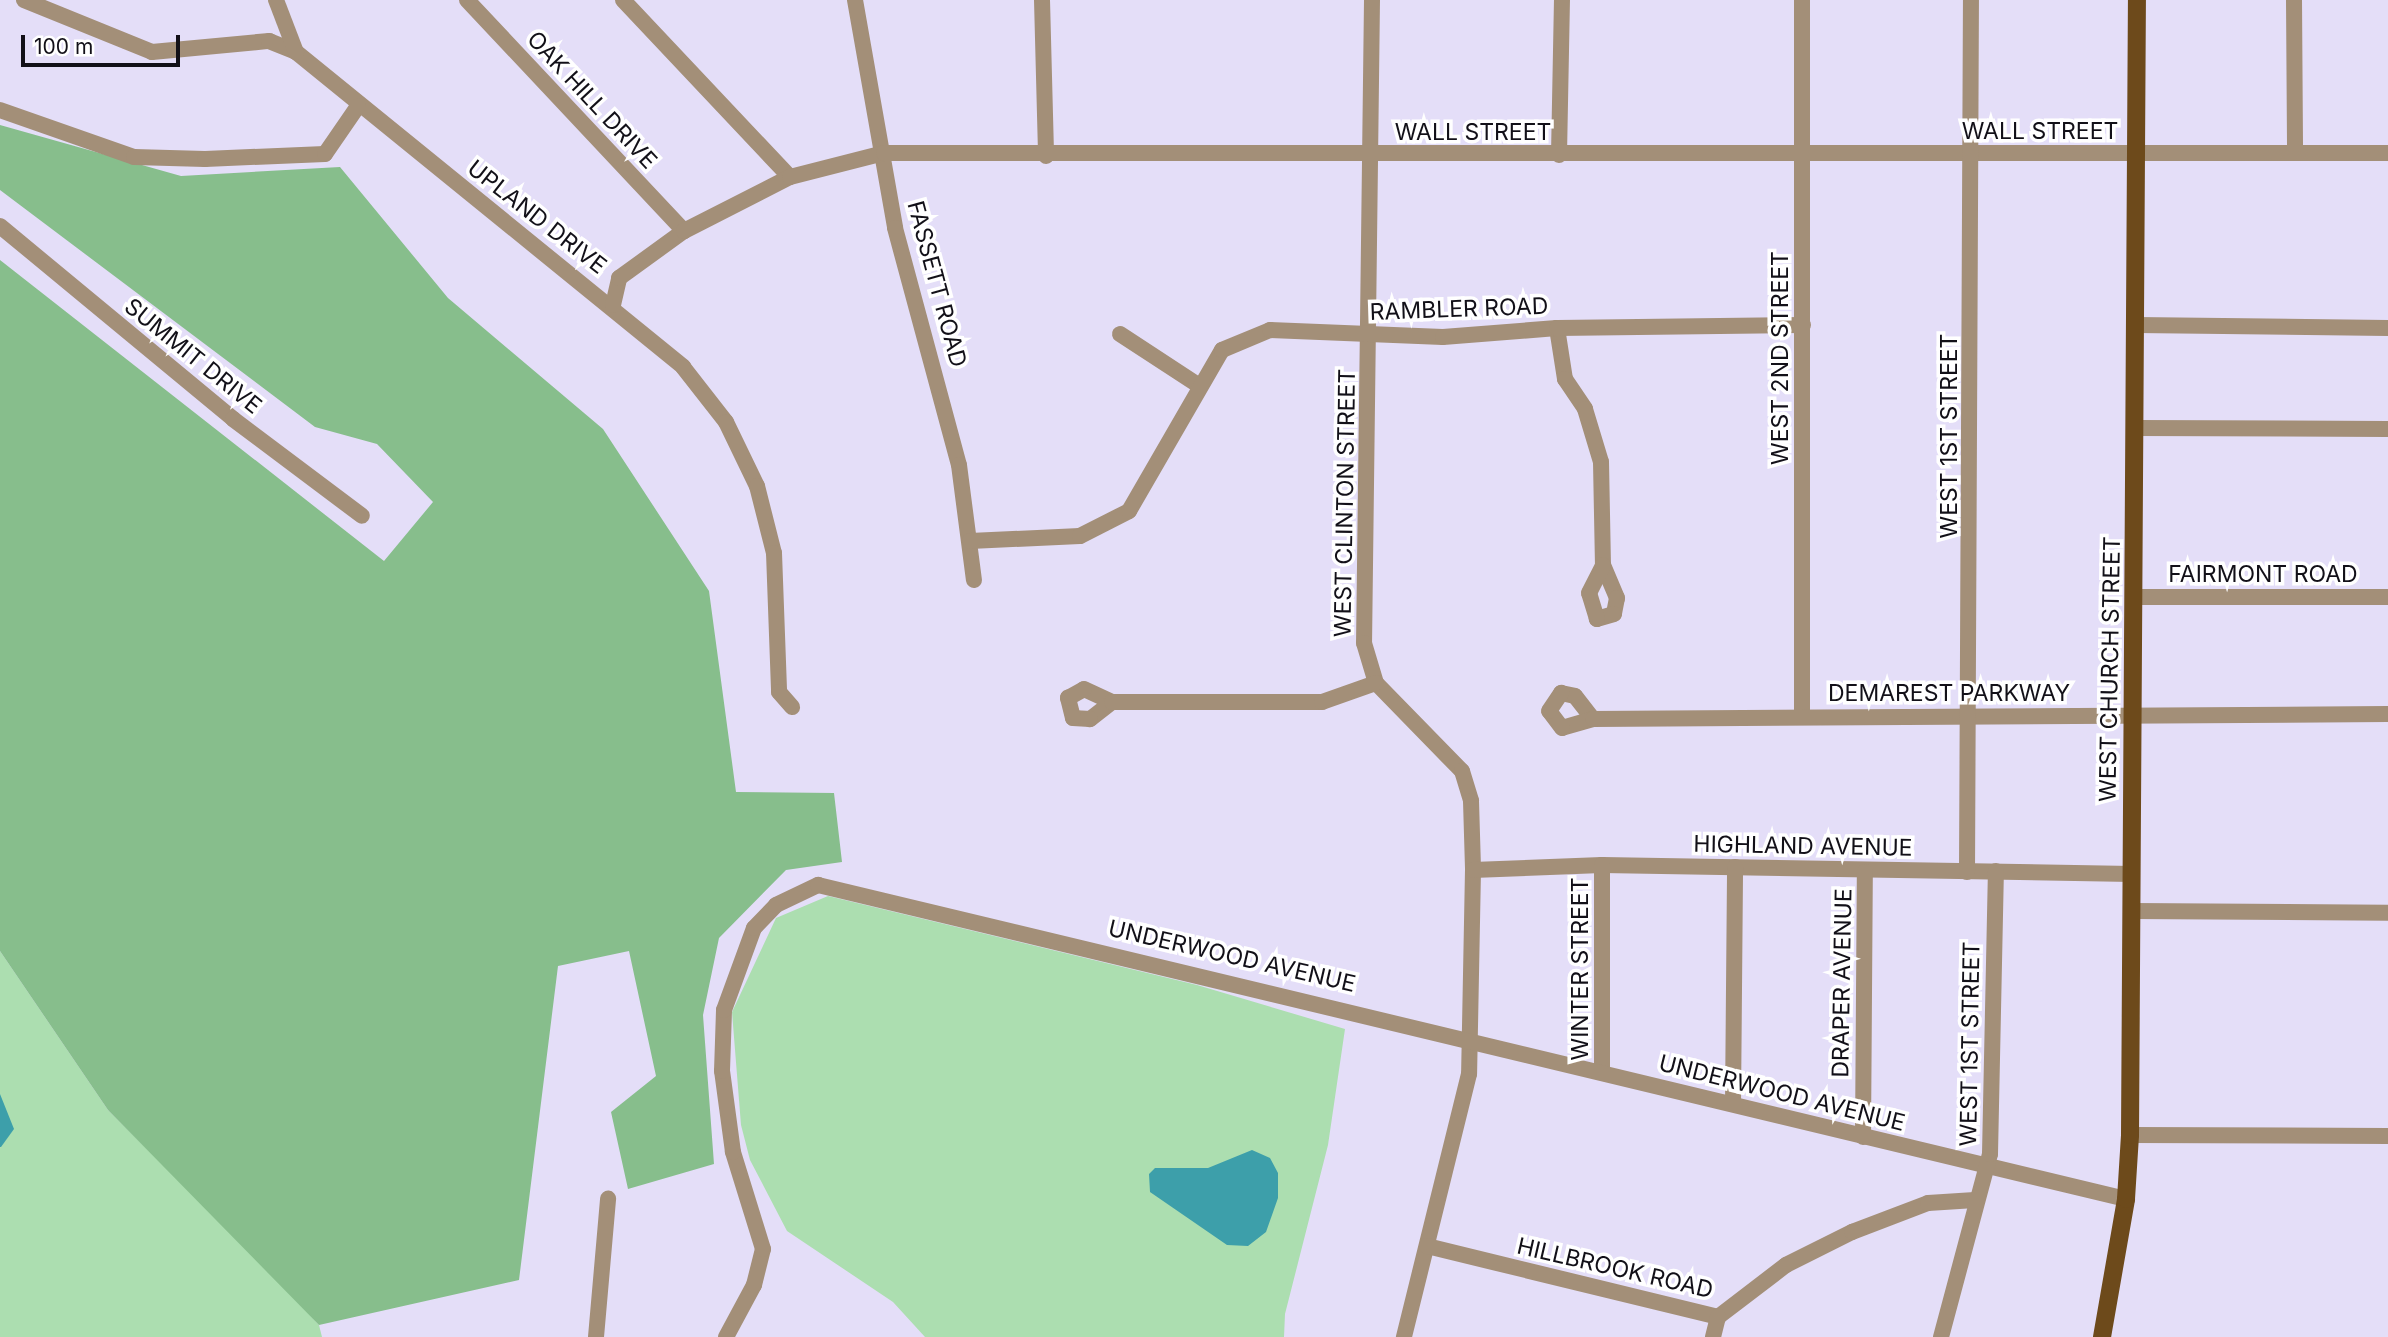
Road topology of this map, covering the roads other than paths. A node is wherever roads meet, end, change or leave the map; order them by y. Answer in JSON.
{"nodes":[{"id":1,"x":24,"y":0,"type":"edge"},
{"id":2,"x":276,"y":0,"type":"edge"},
{"id":3,"x":467,"y":0,"type":"edge"},
{"id":4,"x":623,"y":0,"type":"edge"},
{"id":5,"x":855,"y":0,"type":"edge"},
{"id":6,"x":1042,"y":0,"type":"edge"},
{"id":7,"x":1372,"y":0,"type":"edge"},
{"id":8,"x":1562,"y":0,"type":"edge"},
{"id":9,"x":1802,"y":0,"type":"edge"},
{"id":10,"x":1971,"y":0,"type":"edge"},
{"id":11,"x":2137,"y":0,"type":"edge"},
{"id":12,"x":2294,"y":0,"type":"edge"},
{"id":13,"x":296,"y":52,"type":"junction"},
{"id":14,"x":358,"y":106,"type":"junction"},
{"id":15,"x":0,"y":110,"type":"edge"},
{"id":16,"x":1802,"y":152,"type":"junction"},
{"id":17,"x":2295,"y":152,"type":"junction"},
{"id":18,"x":884,"y":153,"type":"junction"},
{"id":19,"x":1970,"y":153,"type":"junction"},
{"id":20,"x":2137,"y":153,"type":"junction"},
{"id":21,"x":2388,"y":153,"type":"edge"},
{"id":22,"x":1559,"y":155,"type":"junction"},
{"id":23,"x":1046,"y":156,"type":"junction"},
{"id":24,"x":1370,"y":156,"type":"junction"},
{"id":25,"x":790,"y":177,"type":"junction"},
{"id":26,"x":0,"y":226,"type":"edge"},
{"id":27,"x":684,"y":230,"type":"junction"},
{"id":28,"x":614,"y":305,"type":"junction"},
{"id":29,"x":1802,"y":325,"type":"junction"},
{"id":30,"x":2136,"y":326,"type":"junction"},
{"id":31,"x":1557,"y":328,"type":"junction"},
{"id":32,"x":2388,"y":328,"type":"edge"},
{"id":33,"x":1121,"y":334,"type":"dead end"},
{"id":34,"x":1371,"y":337,"type":"junction"},
{"id":35,"x":1198,"y":385,"type":"junction"},
{"id":36,"x":2135,"y":428,"type":"junction"},
{"id":37,"x":2388,"y":429,"type":"edge"},
{"id":38,"x":362,"y":516,"type":"dead end"},
{"id":39,"x":970,"y":541,"type":"junction"},
{"id":40,"x":1604,"y":565,"type":"dead end"},
{"id":41,"x":974,"y":580,"type":"dead end"},
{"id":42,"x":2137,"y":597,"type":"junction"},
{"id":43,"x":2388,"y":597,"type":"edge"},
{"id":44,"x":1376,"y":683,"type":"junction"},
{"id":45,"x":1112,"y":702,"type":"dead end"},
{"id":46,"x":792,"y":707,"type":"dead end"},
{"id":47,"x":2388,"y":714,"type":"edge"},
{"id":48,"x":2133,"y":715,"type":"junction"},
{"id":49,"x":1802,"y":716,"type":"junction"},
{"id":50,"x":1593,"y":719,"type":"dead end"},
{"id":51,"x":1969,"y":719,"type":"junction"},
{"id":52,"x":1602,"y":865,"type":"junction"},
{"id":53,"x":1735,"y":867,"type":"junction"},
{"id":54,"x":1473,"y":870,"type":"junction"},
{"id":55,"x":1996,"y":871,"type":"junction"},
{"id":56,"x":1865,"y":872,"type":"junction"},
{"id":57,"x":1967,"y":872,"type":"junction"},
{"id":58,"x":2132,"y":874,"type":"junction"},
{"id":59,"x":2133,"y":911,"type":"junction"},
{"id":60,"x":2388,"y":913,"type":"edge"},
{"id":61,"x":1472,"y":1037,"type":"junction"},
{"id":62,"x":1602,"y":1072,"type":"junction"},
{"id":63,"x":1733,"y":1104,"type":"junction"},
{"id":64,"x":2130,"y":1135,"type":"junction"},
{"id":65,"x":2388,"y":1136,"type":"edge"},
{"id":66,"x":1863,"y":1137,"type":"junction"},
{"id":67,"x":1988,"y":1166,"type":"junction"},
{"id":68,"x":608,"y":1199,"type":"dead end"},
{"id":69,"x":2126,"y":1199,"type":"junction"},
{"id":70,"x":1975,"y":1200,"type":"junction"},
{"id":71,"x":1427,"y":1246,"type":"junction"},
{"id":72,"x":1718,"y":1317,"type":"junction"},
{"id":73,"x":596,"y":1337,"type":"edge"},
{"id":74,"x":726,"y":1337,"type":"edge"},
{"id":75,"x":1404,"y":1337,"type":"edge"},
{"id":76,"x":1713,"y":1337,"type":"edge"},
{"id":77,"x":1941,"y":1337,"type":"edge"},
{"id":78,"x":2102,"y":1337,"type":"edge"}],
"edges":[{"from":1,"to":13,"type":"street","name":"UPLAND DRIVE"},
{"from":2,"to":13,"type":"street"},
{"from":3,"to":27,"type":"street","name":"OAK HILL DRIVE"},
{"from":4,"to":25,"type":"street"},
{"from":5,"to":18,"type":"street","name":"FASSETT ROAD"},
{"from":6,"to":23,"type":"street"},
{"from":7,"to":24,"type":"street","name":"WEST CLINTON STREET"},
{"from":8,"to":22,"type":"street"},
{"from":9,"to":16,"type":"street","name":"WEST 2ND STREET"},
{"from":10,"to":19,"type":"street","name":"WEST 1ST STREET"},
{"from":11,"to":20,"type":"main road","name":"WEST CHURCH STREET"},
{"from":12,"to":17,"type":"street"},
{"from":13,"to":14,"type":"street","name":"UPLAND DRIVE"},
{"from":14,"to":15,"type":"street"},
{"from":14,"to":28,"type":"street","name":"UPLAND DRIVE"},
{"from":16,"to":19,"type":"street","name":"WALL STREET"},
{"from":16,"to":22,"type":"street","name":"WALL STREET"},
{"from":16,"to":29,"type":"street","name":"WEST 2ND STREET"},
{"from":17,"to":20,"type":"street","name":"WALL STREET"},
{"from":17,"to":21,"type":"street","name":"WALL STREET"},
{"from":18,"to":23,"type":"street","name":"WALL STREET"},
{"from":18,"to":25,"type":"street","name":"WALL STREET"},
{"from":18,"to":39,"type":"street","name":"FASSETT ROAD"},
{"from":19,"to":20,"type":"street","name":"WALL STREET"},
{"from":19,"to":51,"type":"street","name":"WEST 1ST STREET"},
{"from":20,"to":30,"type":"main road","name":"WEST CHURCH STREET"},
{"from":22,"to":24,"type":"street","name":"WALL STREET"},
{"from":23,"to":24,"type":"street","name":"WALL STREET"},
{"from":24,"to":34,"type":"street","name":"WEST CLINTON STREET"},
{"from":25,"to":27,"type":"street","name":"WALL STREET"},
{"from":26,"to":38,"type":"street","name":"SUMMIT DRIVE"},
{"from":27,"to":28,"type":"street","name":"WALL STREET"},
{"from":28,"to":46,"type":"street","name":"UPLAND DRIVE"},
{"from":29,"to":31,"type":"street","name":"RAMBLER ROAD"},
{"from":29,"to":49,"type":"street","name":"WEST 2ND STREET"},
{"from":30,"to":32,"type":"street"},
{"from":30,"to":36,"type":"main road","name":"WEST CHURCH STREET"},
{"from":31,"to":34,"type":"street","name":"RAMBLER ROAD"},
{"from":31,"to":40,"type":"street"},
{"from":33,"to":35,"type":"street"},
{"from":34,"to":35,"type":"street","name":"RAMBLER ROAD"},
{"from":34,"to":44,"type":"street","name":"WEST CLINTON STREET"},
{"from":35,"to":39,"type":"street","name":"RAMBLER ROAD"},
{"from":36,"to":37,"type":"street"},
{"from":36,"to":42,"type":"main road","name":"WEST CHURCH STREET"},
{"from":39,"to":41,"type":"street","name":"FASSETT ROAD"},
{"from":42,"to":43,"type":"street","name":"FAIRMONT ROAD"},
{"from":42,"to":48,"type":"main road","name":"WEST CHURCH STREET"},
{"from":44,"to":45,"type":"street"},
{"from":44,"to":54,"type":"street","name":"WEST CLINTON STREET"},
{"from":47,"to":48,"type":"street","name":"DEMAREST PARKWAY"},
{"from":48,"to":51,"type":"street","name":"DEMAREST PARKWAY"},
{"from":48,"to":58,"type":"main road","name":"WEST CHURCH STREET"},
{"from":49,"to":50,"type":"street","name":"DEMAREST PARKWAY"},
{"from":49,"to":51,"type":"street","name":"DEMAREST PARKWAY"},
{"from":51,"to":57,"type":"street","name":"WEST 1ST STREET"},
{"from":52,"to":53,"type":"street","name":"HIGHLAND AVENUE"},
{"from":52,"to":54,"type":"street","name":"HIGHLAND AVENUE"},
{"from":52,"to":62,"type":"street","name":"WINTER STREET"},
{"from":53,"to":56,"type":"street","name":"HIGHLAND AVENUE"},
{"from":53,"to":63,"type":"street"},
{"from":54,"to":61,"type":"street","name":"WEST CLINTON STREET"},
{"from":55,"to":57,"type":"street","name":"HIGHLAND AVENUE"},
{"from":55,"to":58,"type":"street","name":"HIGHLAND AVENUE"},
{"from":55,"to":67,"type":"street","name":"WEST 1ST STREET"},
{"from":56,"to":57,"type":"street","name":"HIGHLAND AVENUE"},
{"from":56,"to":66,"type":"street","name":"DRAPER AVENUE"},
{"from":58,"to":59,"type":"main road","name":"WEST CHURCH STREET"},
{"from":59,"to":60,"type":"street"},
{"from":59,"to":64,"type":"main road","name":"WEST CHURCH STREET"},
{"from":61,"to":62,"type":"street","name":"UNDERWOOD AVENUE"},
{"from":61,"to":71,"type":"street","name":"WEST CLINTON STREET"},
{"from":61,"to":74,"type":"street","name":"UNDERWOOD AVENUE"},
{"from":62,"to":63,"type":"street","name":"UNDERWOOD AVENUE"},
{"from":63,"to":66,"type":"street","name":"UNDERWOOD AVENUE"},
{"from":64,"to":65,"type":"street"},
{"from":64,"to":69,"type":"main road","name":"WEST CHURCH STREET"},
{"from":66,"to":67,"type":"street","name":"UNDERWOOD AVENUE"},
{"from":67,"to":69,"type":"street","name":"UNDERWOOD AVENUE"},
{"from":67,"to":70,"type":"street","name":"WEST 1ST STREET"},
{"from":68,"to":73,"type":"street"},
{"from":69,"to":78,"type":"main road","name":"WEST CHURCH STREET"},
{"from":70,"to":72,"type":"street","name":"HILLBROOK ROAD"},
{"from":70,"to":77,"type":"street","name":"WEST 1ST STREET"},
{"from":71,"to":72,"type":"street","name":"HILLBROOK ROAD"},
{"from":71,"to":75,"type":"street","name":"WEST CLINTON STREET"},
{"from":72,"to":76,"type":"street"}]}
